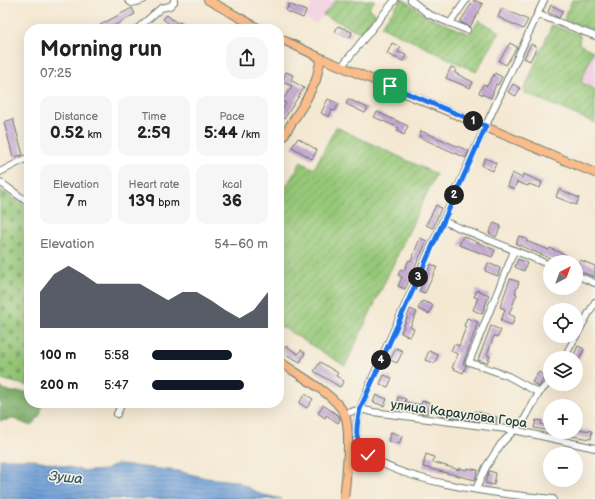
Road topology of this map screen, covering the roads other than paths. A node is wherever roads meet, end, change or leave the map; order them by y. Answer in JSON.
{"nodes":[{"id":1,"x":128,"y":0,"type":"edge"},
{"id":2,"x":143,"y":0,"type":"edge"},
{"id":3,"x":174,"y":0,"type":"edge"},
{"id":4,"x":208,"y":0,"type":"edge"},
{"id":5,"x":395,"y":0,"type":"edge"},
{"id":6,"x":411,"y":0,"type":"edge"},
{"id":7,"x":466,"y":0,"type":"edge"},
{"id":8,"x":544,"y":0,"type":"edge"},
{"id":9,"x":537,"y":14,"type":"junction"},
{"id":10,"x":450,"y":23,"type":"junction"},
{"id":11,"x":142,"y":24,"type":"edge"},
{"id":12,"x":251,"y":24,"type":"edge"},
{"id":13,"x":467,"y":30,"type":"dead end"},
{"id":14,"x":595,"y":36,"type":"edge"},
{"id":15,"x":284,"y":40,"type":"edge"},
{"id":16,"x":321,"y":58,"type":"junction"},
{"id":17,"x":342,"y":66,"type":"junction"},
{"id":18,"x":486,"y":126,"type":"junction"},
{"id":19,"x":284,"y":134,"type":"edge"},
{"id":20,"x":24,"y":160,"type":"edge"},
{"id":21,"x":0,"y":172,"type":"edge"},
{"id":22,"x":595,"y":172,"type":"edge"},
{"id":23,"x":0,"y":182,"type":"edge"},
{"id":24,"x":24,"y":199,"type":"edge"},
{"id":25,"x":443,"y":221,"type":"junction"},
{"id":26,"x":514,"y":251,"type":"junction"},
{"id":27,"x":543,"y":262,"type":"edge"},
{"id":28,"x":583,"y":278,"type":"edge"},
{"id":29,"x":595,"y":283,"type":"edge"},
{"id":30,"x":595,"y":302,"type":"edge"},
{"id":31,"x":583,"y":323,"type":"edge"},
{"id":32,"x":284,"y":365,"type":"edge"},
{"id":33,"x":543,"y":389,"type":"edge"},
{"id":34,"x":539,"y":393,"type":"junction"},
{"id":35,"x":120,"y":408,"type":"edge"},
{"id":36,"x":360,"y":409,"type":"junction"},
{"id":37,"x":117,"y":414,"type":"dead end"},
{"id":38,"x":345,"y":414,"type":"junction"},
{"id":39,"x":514,"y":430,"type":"junction"},
{"id":40,"x":595,"y":448,"type":"edge"},
{"id":41,"x":476,"y":489,"type":"junction"},
{"id":42,"x":344,"y":499,"type":"edge"},
{"id":43,"x":553,"y":499,"type":"edge"}],
"edges":[{"from":1,"to":2,"type":"street"},
{"from":3,"to":11,"type":"street"},
{"from":4,"to":12,"type":"main road"},
{"from":5,"to":17,"type":"street"},
{"from":6,"to":10,"type":"street"},
{"from":7,"to":10,"type":"street"},
{"from":8,"to":9,"type":"street"},
{"from":9,"to":14,"type":"street"},
{"from":9,"to":18,"type":"street"},
{"from":10,"to":13,"type":"street"},
{"from":15,"to":16,"type":"main road"},
{"from":16,"to":17,"type":"main road"},
{"from":16,"to":19,"type":"main road"},
{"from":17,"to":18,"type":"main road"},
{"from":18,"to":22,"type":"main road"},
{"from":18,"to":25,"type":"street"},
{"from":20,"to":21,"type":"street"},
{"from":23,"to":24,"type":"street"},
{"from":25,"to":26,"type":"street"},
{"from":25,"to":36,"type":"street"},
{"from":26,"to":27,"type":"street"},
{"from":26,"to":34,"type":"street"},
{"from":28,"to":29,"type":"street"},
{"from":30,"to":31,"type":"street"},
{"from":32,"to":38,"type":"main road"},
{"from":33,"to":34,"type":"street"},
{"from":34,"to":39,"type":"street"},
{"from":35,"to":37,"type":"street"},
{"from":36,"to":38,"type":"street","name":"улица Караулова Гора"},
{"from":36,"to":39,"type":"street","name":"улица Караулова Гора"},
{"from":36,"to":41,"type":"street"},
{"from":38,"to":42,"type":"main road"},
{"from":39,"to":40,"type":"street","name":"улица Караулова Гора"},
{"from":39,"to":41,"type":"street"},
{"from":41,"to":43,"type":"street"}]}
